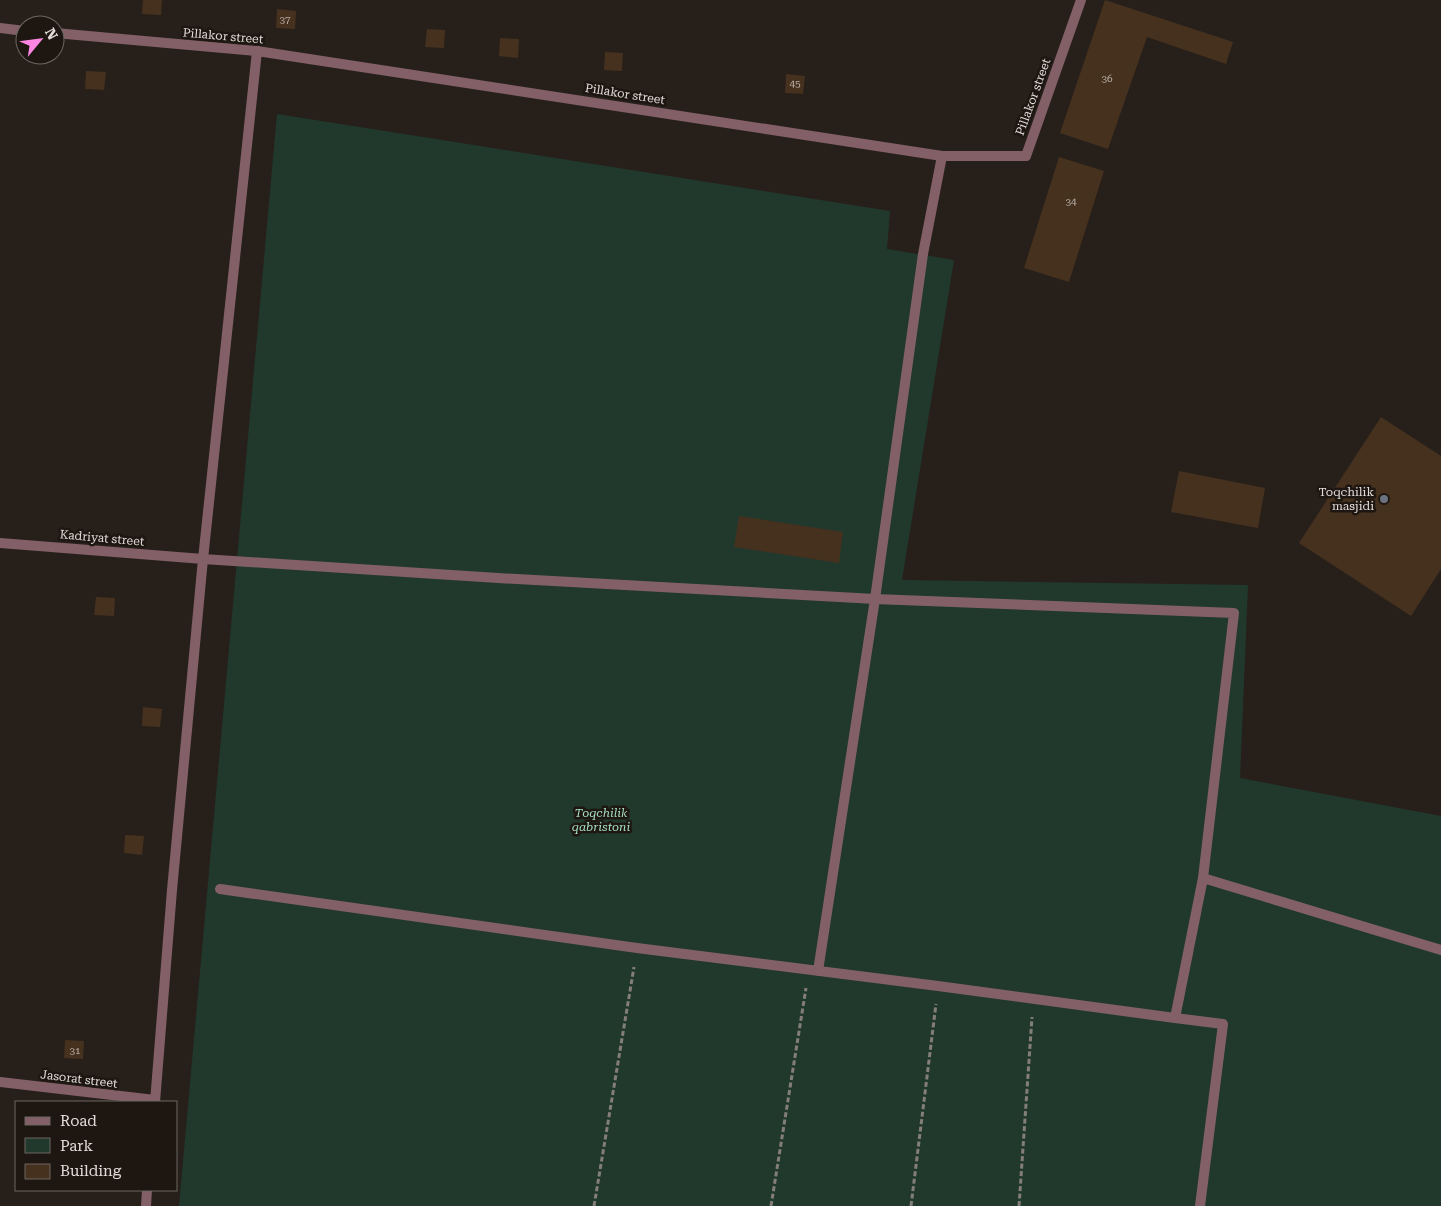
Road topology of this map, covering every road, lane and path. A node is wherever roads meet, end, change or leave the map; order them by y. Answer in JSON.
{"nodes":[{"id":1,"x":1081,"y":0,"type":"edge"},
{"id":2,"x":0,"y":28,"type":"edge"},
{"id":3,"x":15,"y":30,"type":"edge"},
{"id":4,"x":65,"y":34,"type":"edge"},
{"id":5,"x":257,"y":51,"type":"junction"},
{"id":6,"x":942,"y":156,"type":"junction"},
{"id":7,"x":0,"y":543,"type":"edge"},
{"id":8,"x":203,"y":559,"type":"junction"},
{"id":9,"x":875,"y":599,"type":"junction"},
{"id":10,"x":1203,"y":878,"type":"junction"},
{"id":11,"x":220,"y":889,"type":"dead end"},
{"id":12,"x":637,"y":948,"type":"junction"},
{"id":13,"x":1441,"y":950,"type":"edge"},
{"id":14,"x":814,"y":970,"type":"junction"},
{"id":15,"x":938,"y":986,"type":"junction"},
{"id":16,"x":1034,"y":999,"type":"junction"},
{"id":17,"x":1175,"y":1018,"type":"junction"},
{"id":18,"x":0,"y":1082,"type":"edge"},
{"id":19,"x":155,"y":1101,"type":"edge"},
{"id":20,"x":147,"y":1191,"type":"edge"},
{"id":21,"x":146,"y":1206,"type":"edge"},
{"id":22,"x":594,"y":1206,"type":"edge"},
{"id":23,"x":771,"y":1206,"type":"edge"},
{"id":24,"x":911,"y":1206,"type":"edge"},
{"id":25,"x":1019,"y":1206,"type":"edge"},
{"id":26,"x":1200,"y":1206,"type":"edge"}],
"edges":[{"from":1,"to":6,"type":"street","name":"Pillakor street"},
{"from":2,"to":3,"type":"street"},
{"from":4,"to":5,"type":"street","name":"Pillakor street"},
{"from":5,"to":6,"type":"street","name":"Pillakor street"},
{"from":5,"to":8,"type":"street"},
{"from":6,"to":9,"type":"street"},
{"from":7,"to":8,"type":"street","name":"Kadriyat street"},
{"from":8,"to":9,"type":"street","name":"Kadriyat street"},
{"from":8,"to":19,"type":"street"},
{"from":9,"to":10,"type":"street","name":"Kadriyat street"},
{"from":9,"to":14,"type":"street"},
{"from":10,"to":13,"type":"street"},
{"from":10,"to":17,"type":"street"},
{"from":11,"to":12,"type":"street"},
{"from":12,"to":14,"type":"street"},
{"from":12,"to":22,"type":"path"},
{"from":14,"to":15,"type":"street"},
{"from":14,"to":23,"type":"path"},
{"from":15,"to":16,"type":"street"},
{"from":15,"to":24,"type":"path"},
{"from":16,"to":17,"type":"street"},
{"from":16,"to":25,"type":"path"},
{"from":17,"to":26,"type":"street"},
{"from":18,"to":19,"type":"street","name":"Jasorat street"},
{"from":20,"to":21,"type":"street"}]}
